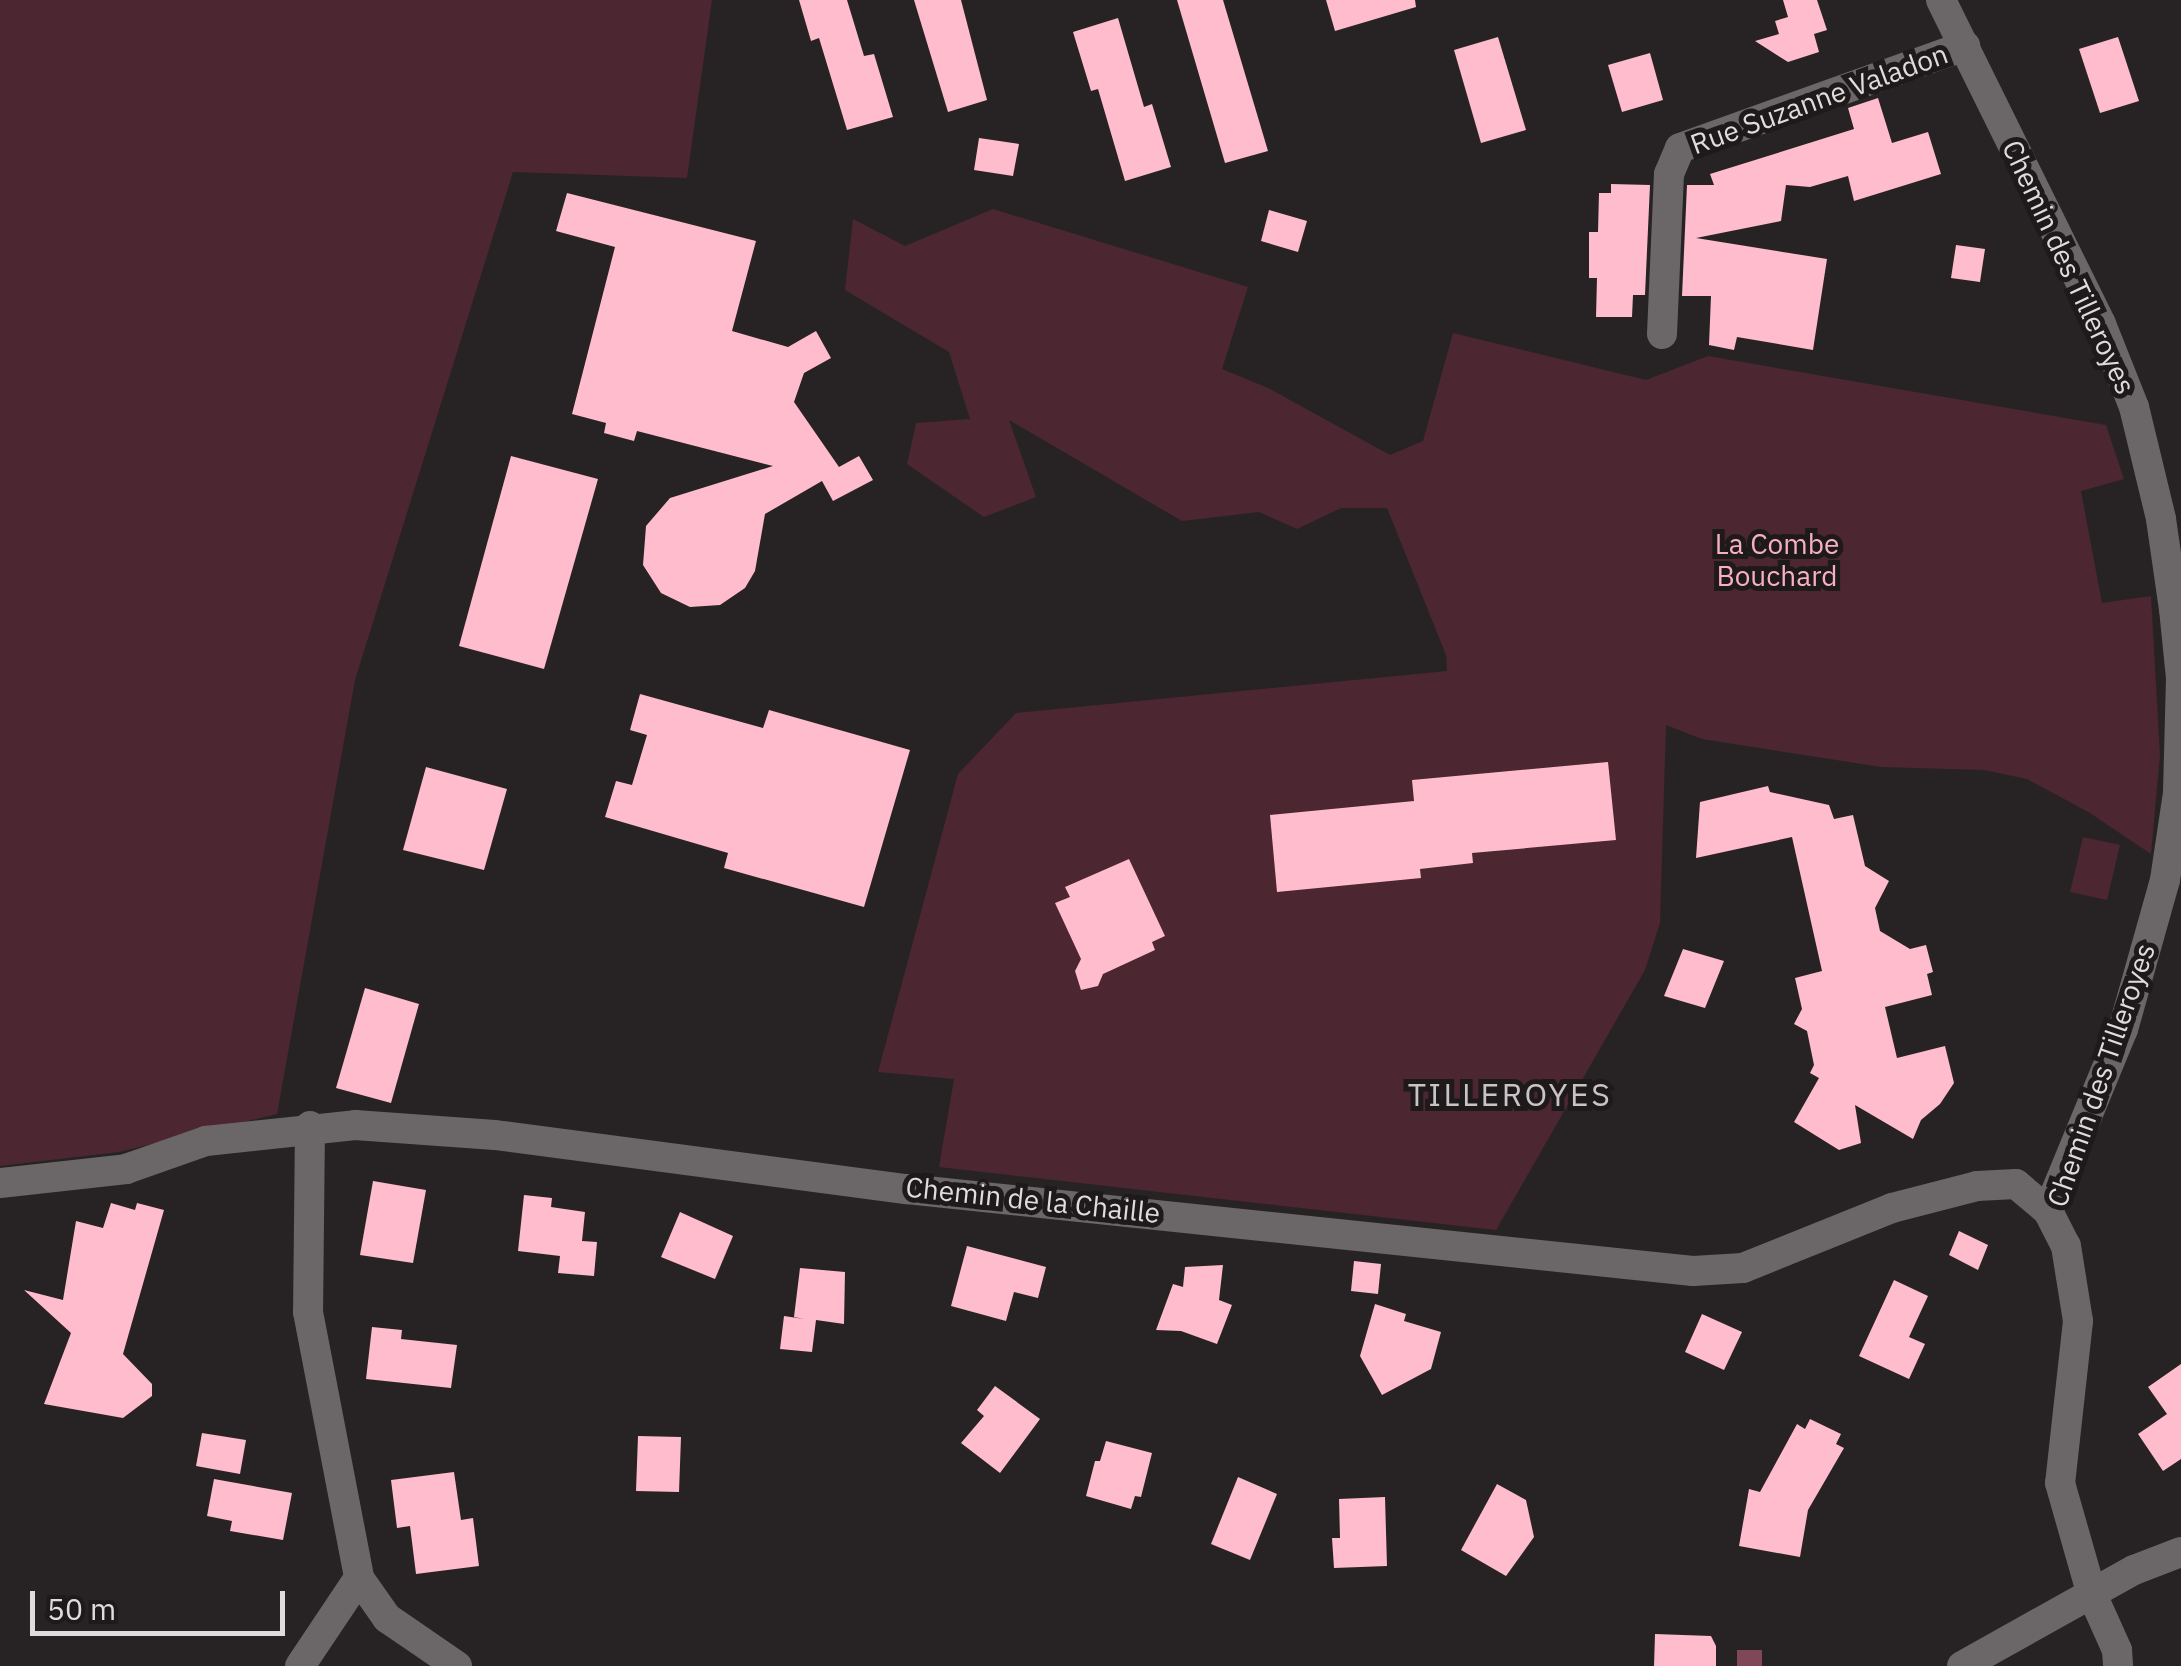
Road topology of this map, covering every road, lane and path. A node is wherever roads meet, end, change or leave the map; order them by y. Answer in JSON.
{"nodes":[{"id":1,"x":1941,"y":0,"type":"edge"},
{"id":2,"x":1964,"y":46,"type":"junction"},
{"id":3,"x":1662,"y":334,"type":"dead end"},
{"id":4,"x":310,"y":1126,"type":"junction"},
{"id":5,"x":0,"y":1183,"type":"edge"},
{"id":6,"x":2048,"y":1211,"type":"junction"},
{"id":7,"x":2181,"y":1552,"type":"edge"},
{"id":8,"x":359,"y":1578,"type":"junction"},
{"id":9,"x":2091,"y":1592,"type":"junction"},
{"id":10,"x":300,"y":1666,"type":"edge"},
{"id":11,"x":458,"y":1666,"type":"edge"},
{"id":12,"x":1962,"y":1666,"type":"edge"},
{"id":13,"x":2118,"y":1666,"type":"edge"}],
"edges":[{"from":1,"to":2,"type":"street","name":"Chemin des Tilleroyes"},
{"from":2,"to":3,"type":"street","name":"Rue Suzanne Valadon"},
{"from":2,"to":6,"type":"street","name":"Chemin des Tilleroyes"},
{"from":4,"to":5,"type":"street","name":"Chemin de la Chaille"},
{"from":4,"to":6,"type":"street","name":"Chemin de la Chaille"},
{"from":4,"to":8,"type":"street"},
{"from":6,"to":9,"type":"street","name":"Chemin des Tilleroyes"},
{"from":7,"to":9,"type":"street"},
{"from":8,"to":10,"type":"street"},
{"from":8,"to":11,"type":"street"},
{"from":9,"to":12,"type":"street"},
{"from":9,"to":13,"type":"street","name":"Chemin des Tilleroyes"}]}
